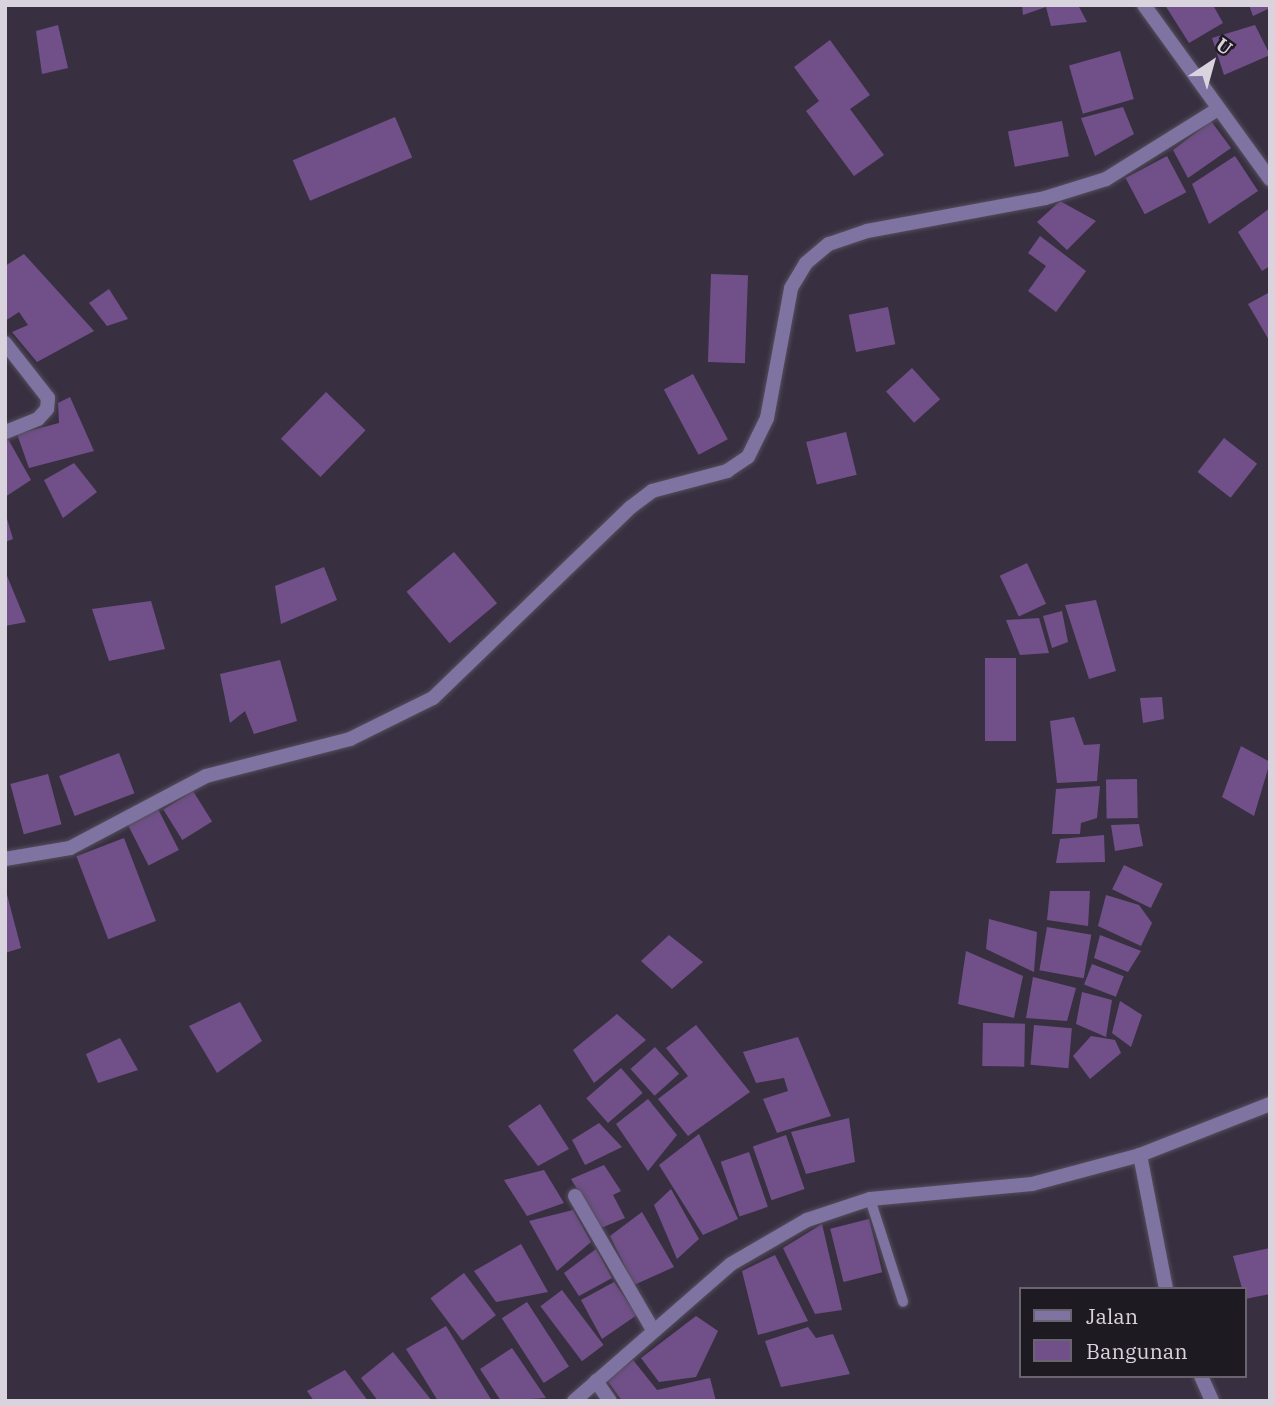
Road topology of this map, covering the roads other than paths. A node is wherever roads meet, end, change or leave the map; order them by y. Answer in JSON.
{"nodes":[{"id":1,"x":1144,"y":5,"type":"edge"},
{"id":2,"x":1218,"y":109,"type":"junction"},
{"id":3,"x":1270,"y":179,"type":"edge"},
{"id":4,"x":5,"y":343,"type":"edge"},
{"id":5,"x":5,"y":432,"type":"edge"},
{"id":6,"x":5,"y":859,"type":"edge"},
{"id":7,"x":1270,"y":1104,"type":"edge"},
{"id":8,"x":1140,"y":1155,"type":"junction"},
{"id":9,"x":575,"y":1196,"type":"dead end"},
{"id":10,"x":870,"y":1199,"type":"junction"},
{"id":11,"x":1166,"y":1287,"type":"edge"},
{"id":12,"x":903,"y":1302,"type":"dead end"},
{"id":13,"x":653,"y":1330,"type":"junction"},
{"id":14,"x":1202,"y":1378,"type":"edge"},
{"id":15,"x":596,"y":1381,"type":"junction"},
{"id":16,"x":573,"y":1401,"type":"edge"},
{"id":17,"x":610,"y":1401,"type":"edge"},
{"id":18,"x":1212,"y":1401,"type":"edge"}],
"edges":[{"from":1,"to":2,"type":"street"},
{"from":2,"to":3,"type":"street"},
{"from":2,"to":6,"type":"street"},
{"from":4,"to":5,"type":"street"},
{"from":7,"to":8,"type":"street"},
{"from":8,"to":10,"type":"street"},
{"from":8,"to":11,"type":"street"},
{"from":9,"to":13,"type":"street"},
{"from":10,"to":12,"type":"lane"},
{"from":10,"to":13,"type":"street"},
{"from":13,"to":15,"type":"street"},
{"from":14,"to":18,"type":"street"},
{"from":15,"to":16,"type":"street"},
{"from":15,"to":17,"type":"street"}]}
